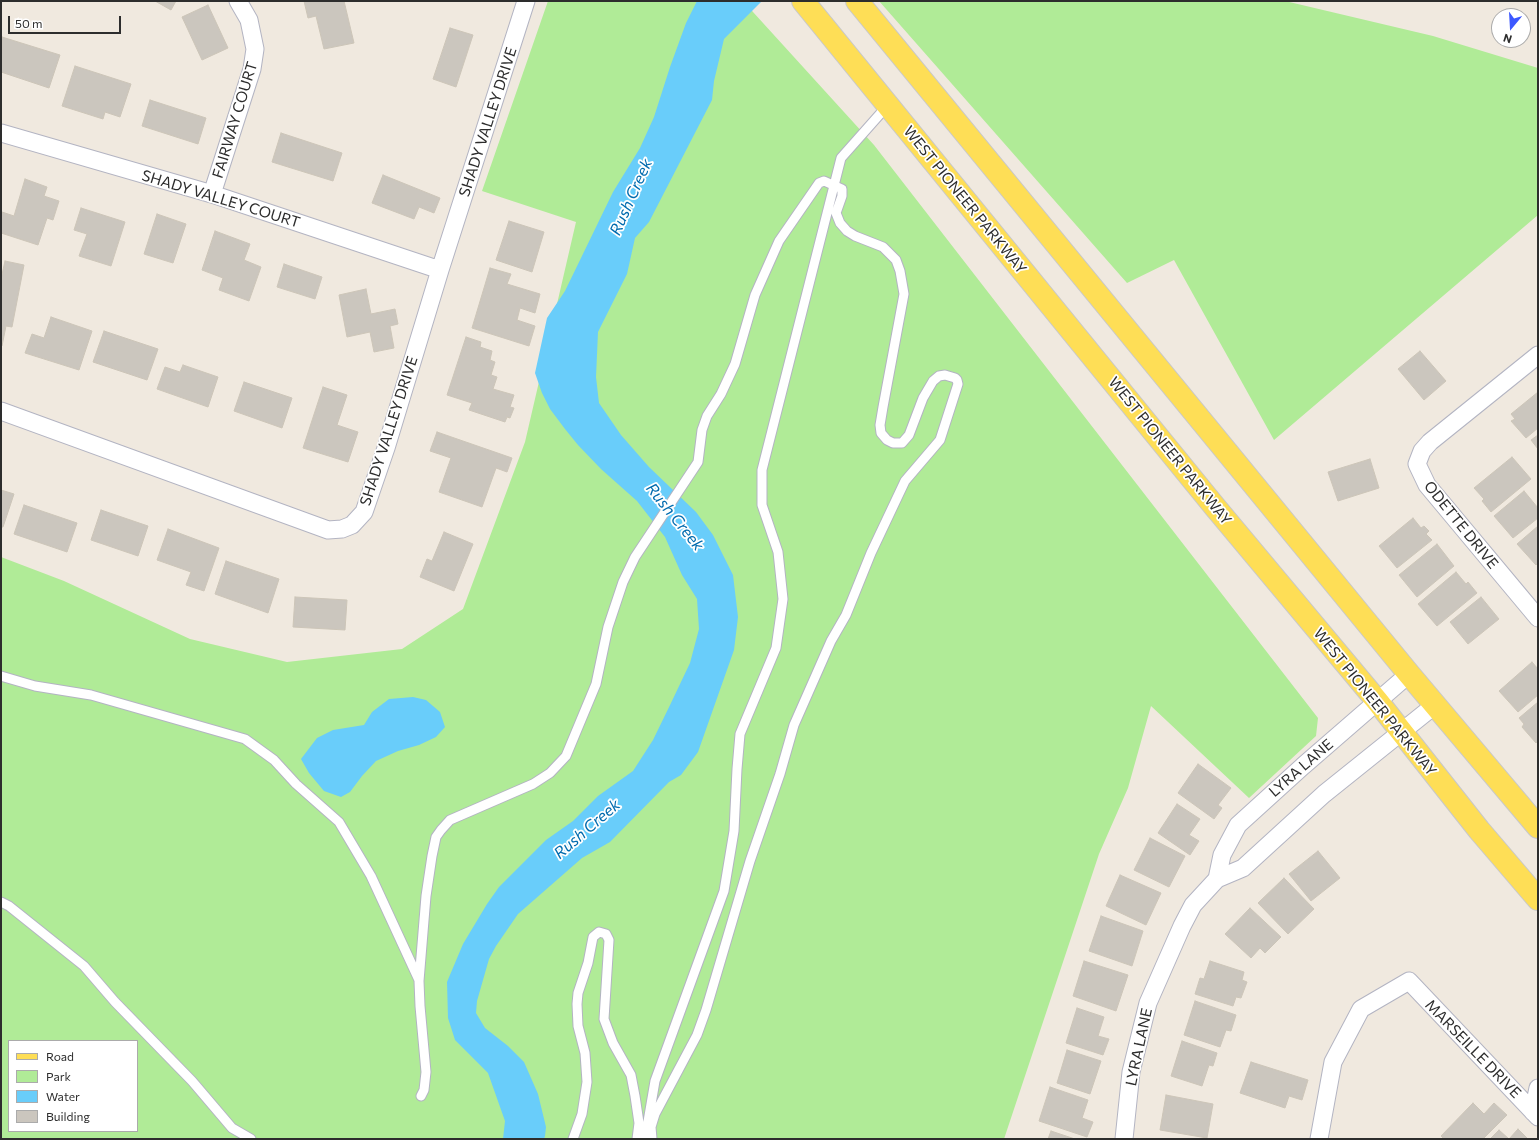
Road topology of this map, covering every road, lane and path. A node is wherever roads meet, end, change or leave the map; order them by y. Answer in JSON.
{"nodes":[{"id":1,"x":238,"y":1,"type":"edge"},
{"id":2,"x":526,"y":1,"type":"edge"},
{"id":3,"x":804,"y":1,"type":"edge"},
{"id":4,"x":857,"y":1,"type":"edge"},
{"id":5,"x":888,"y":105,"type":"junction"},
{"id":6,"x":1,"y":133,"type":"edge"},
{"id":7,"x":834,"y":184,"type":"junction"},
{"id":8,"x":212,"y":194,"type":"junction"},
{"id":9,"x":440,"y":270,"type":"junction"},
{"id":10,"x":1538,"y":355,"type":"edge"},
{"id":11,"x":1,"y":411,"type":"edge"},
{"id":12,"x":1538,"y":618,"type":"edge"},
{"id":13,"x":1409,"y":674,"type":"junction"},
{"id":14,"x":1,"y":676,"type":"edge"},
{"id":15,"x":1378,"y":702,"type":"junction"},
{"id":16,"x":1435,"y":705,"type":"junction"},
{"id":17,"x":1402,"y":732,"type":"junction"},
{"id":18,"x":1538,"y":826,"type":"edge"},
{"id":19,"x":1217,"y":879,"type":"junction"},
{"id":20,"x":1538,"y":899,"type":"edge"},
{"id":21,"x":1,"y":902,"type":"edge"},
{"id":22,"x":419,"y":981,"type":"junction"},
{"id":23,"x":1538,"y":1088,"type":"edge"},
{"id":24,"x":421,"y":1096,"type":"dead end"},
{"id":25,"x":1536,"y":1113,"type":"edge"},
{"id":26,"x":251,"y":1139,"type":"edge"},
{"id":27,"x":573,"y":1139,"type":"edge"},
{"id":28,"x":636,"y":1139,"type":"edge"},
{"id":29,"x":645,"y":1139,"type":"edge"},
{"id":30,"x":652,"y":1139,"type":"edge"},
{"id":31,"x":1124,"y":1139,"type":"edge"},
{"id":32,"x":1319,"y":1139,"type":"edge"}],
"edges":[{"from":1,"to":8,"type":"street","name":"FAIRWAY COURT"},
{"from":2,"to":9,"type":"street","name":"SHADY VALLEY DRIVE"},
{"from":3,"to":5,"type":"main road","name":"WEST PIONEER PARKWAY"},
{"from":4,"to":13,"type":"main road"},
{"from":5,"to":7,"type":"lane"},
{"from":5,"to":15,"type":"main road","name":"WEST PIONEER PARKWAY"},
{"from":6,"to":8,"type":"street","name":"SHADY VALLEY COURT"},
{"from":7,"to":22,"type":"lane"},
{"from":7,"to":29,"type":"lane"},
{"from":7,"to":30,"type":"lane"},
{"from":8,"to":9,"type":"street","name":"SHADY VALLEY COURT"},
{"from":9,"to":11,"type":"street","name":"SHADY VALLEY DRIVE"},
{"from":10,"to":12,"type":"street","name":"ODETTE DRIVE"},
{"from":13,"to":15,"type":"street","name":"LYRA LANE"},
{"from":13,"to":16,"type":"main road"},
{"from":14,"to":22,"type":"lane"},
{"from":15,"to":17,"type":"main road","name":"WEST PIONEER PARKWAY"},
{"from":15,"to":19,"type":"street","name":"LYRA LANE"},
{"from":16,"to":17,"type":"street","name":"LYRA LANE"},
{"from":16,"to":18,"type":"main road"},
{"from":17,"to":19,"type":"street","name":"LYRA LANE"},
{"from":17,"to":20,"type":"main road","name":"WEST PIONEER PARKWAY"},
{"from":19,"to":31,"type":"street","name":"LYRA LANE"},
{"from":21,"to":26,"type":"lane"},
{"from":22,"to":24,"type":"lane"},
{"from":23,"to":25,"type":"street"},
{"from":25,"to":32,"type":"street","name":"MARSEILLE DRIVE"},
{"from":27,"to":28,"type":"lane"}]}
